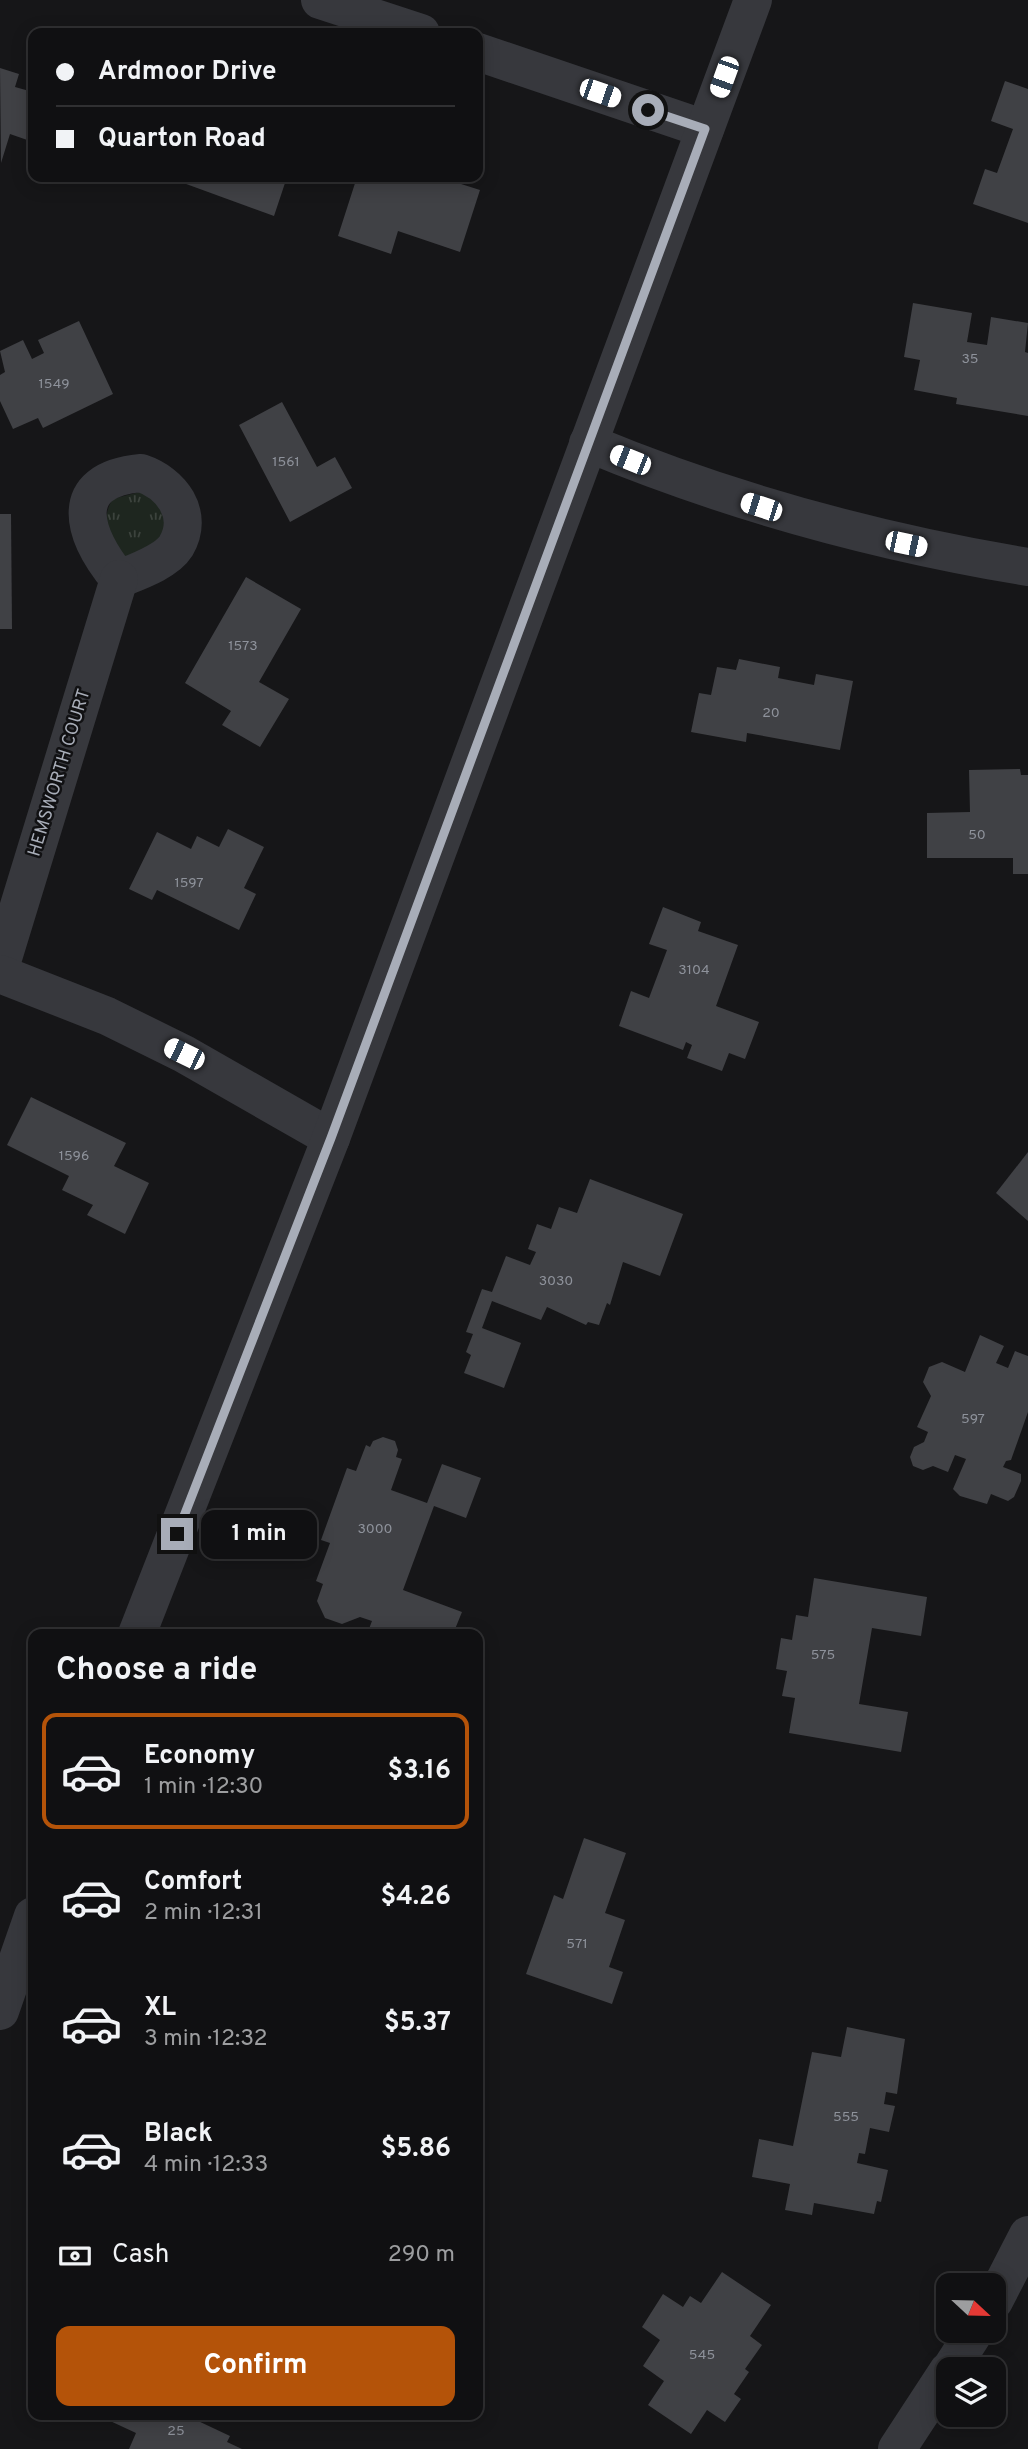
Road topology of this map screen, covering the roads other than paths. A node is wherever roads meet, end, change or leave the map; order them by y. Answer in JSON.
{"nodes":[{"id":1,"x":320,"y":0,"type":"edge"},
{"id":2,"x":753,"y":0,"type":"edge"},
{"id":3,"x":406,"y":28,"type":"edge"},
{"id":4,"x":483,"y":54,"type":"edge"},
{"id":5,"x":705,"y":129,"type":"junction"},
{"id":6,"x":589,"y":443,"type":"junction"},
{"id":7,"x":1028,"y":567,"type":"edge"},
{"id":8,"x":119,"y":579,"type":"dead end"},
{"id":9,"x":0,"y":968,"type":"edge"},
{"id":10,"x":0,"y":974,"type":"edge"},
{"id":11,"x":331,"y":1138,"type":"junction"},
{"id":12,"x":139,"y":1629,"type":"edge"},
{"id":13,"x":28,"y":1930,"type":"edge"},
{"id":14,"x":0,"y":2011,"type":"edge"},
{"id":15,"x":1028,"y":2235,"type":"edge"},
{"id":16,"x":1006,"y":2278,"type":"edge"},
{"id":17,"x":936,"y":2390,"type":"edge"},
{"id":18,"x":897,"y":2449,"type":"edge"}],
"edges":[{"from":1,"to":3,"type":"street"},
{"from":2,"to":5,"type":"street"},
{"from":4,"to":5,"type":"street"},
{"from":5,"to":6,"type":"street"},
{"from":6,"to":7,"type":"street"},
{"from":6,"to":11,"type":"street"},
{"from":8,"to":9,"type":"street","name":"HEMSWORTH COURT"},
{"from":10,"to":11,"type":"street"},
{"from":11,"to":12,"type":"street"},
{"from":13,"to":14,"type":"street"},
{"from":15,"to":16,"type":"street"},
{"from":17,"to":18,"type":"street"}]}
